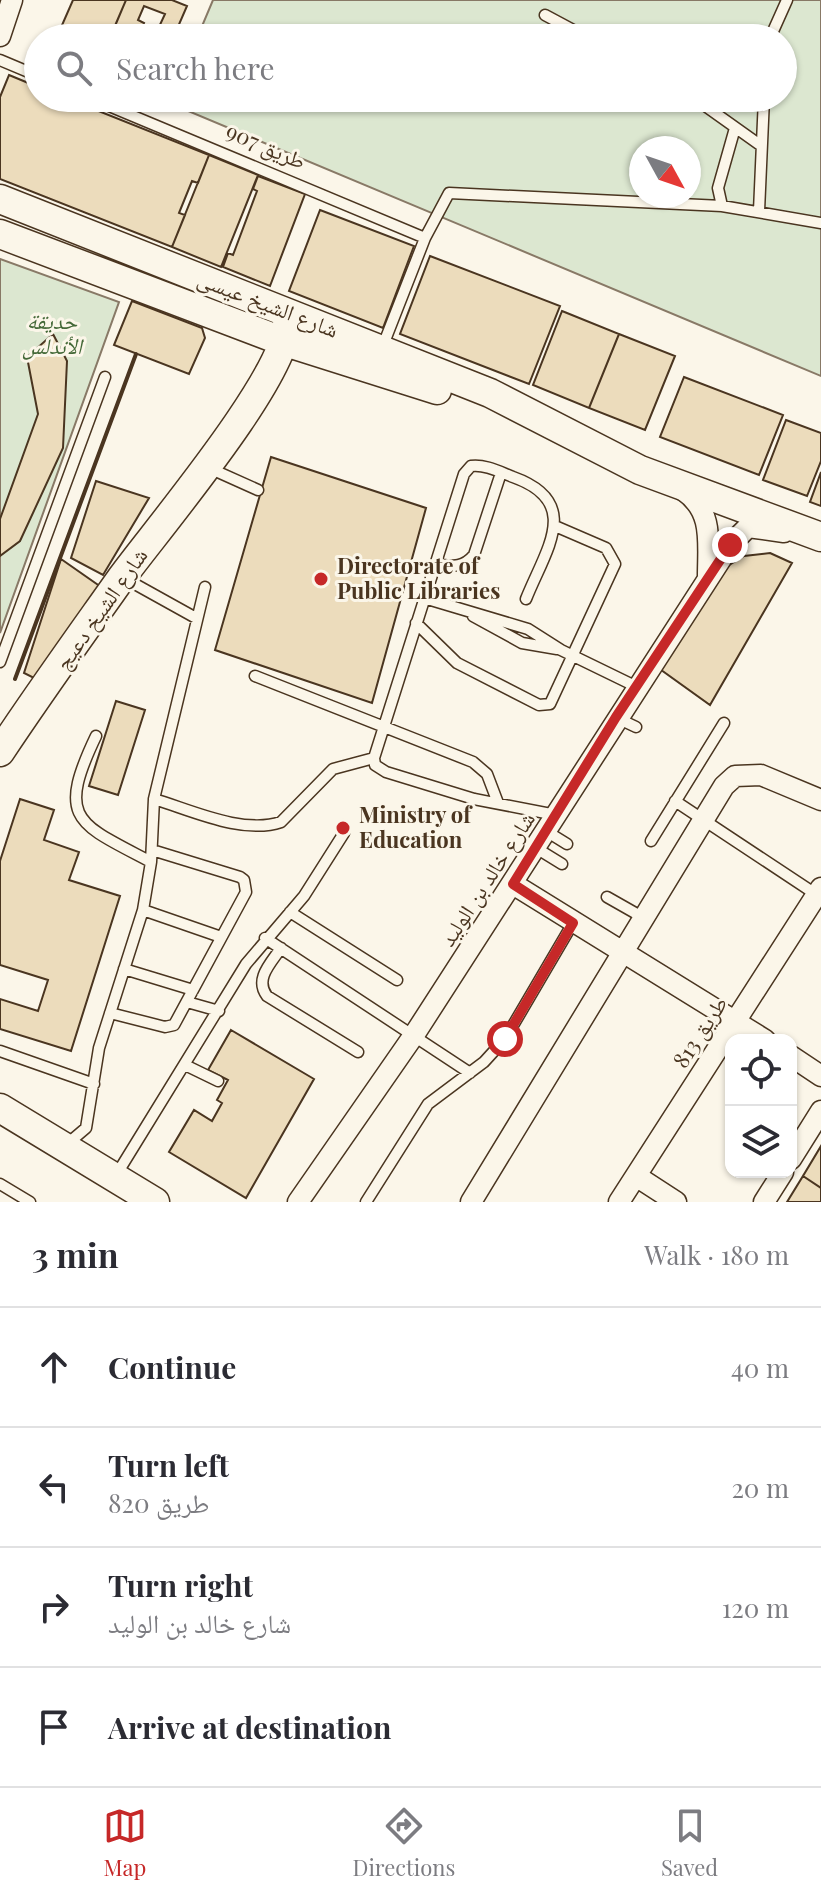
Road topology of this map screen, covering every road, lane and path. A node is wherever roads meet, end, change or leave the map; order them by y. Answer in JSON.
{"nodes":[{"id":1,"x":12,"y":0,"type":"edge"},
{"id":2,"x":787,"y":0,"type":"edge"},
{"id":3,"x":545,"y":15,"type":"dead end"},
{"id":4,"x":562,"y":24,"type":"edge"},
{"id":5,"x":776,"y":24,"type":"edge"},
{"id":6,"x":0,"y":36,"type":"edge"},
{"id":7,"x":0,"y":60,"type":"edge"},
{"id":8,"x":24,"y":70,"type":"edge"},
{"id":9,"x":125,"y":112,"type":"edge"},
{"id":10,"x":713,"y":112,"type":"edge"},
{"id":11,"x":763,"y":112,"type":"edge"},
{"id":12,"x":735,"y":128,"type":"junction"},
{"id":13,"x":760,"y":145,"type":"junction"},
{"id":14,"x":0,"y":199,"type":"edge"},
{"id":15,"x":722,"y":206,"type":"junction"},
{"id":16,"x":759,"y":211,"type":"junction"},
{"id":17,"x":821,"y":223,"type":"edge"},
{"id":18,"x":427,"y":233,"type":"junction"},
{"id":19,"x":0,"y":234,"type":"edge"},
{"id":20,"x":281,"y":323,"type":"junction"},
{"id":21,"x":382,"y":349,"type":"junction"},
{"id":22,"x":339,"y":357,"type":"junction"},
{"id":23,"x":105,"y":377,"type":"dead end"},
{"id":24,"x":533,"y":414,"type":"junction"},
{"id":25,"x":246,"y":415,"type":"junction"},
{"id":26,"x":600,"y":447,"type":"junction"},
{"id":27,"x":204,"y":467,"type":"junction"},
{"id":28,"x":501,"y":473,"type":"junction"},
{"id":29,"x":667,"y":481,"type":"junction"},
{"id":30,"x":258,"y":490,"type":"dead end"},
{"id":31,"x":555,"y":526,"type":"junction"},
{"id":32,"x":818,"y":532,"type":"edge"},
{"id":33,"x":435,"y":564,"type":"junction"},
{"id":34,"x":708,"y":576,"type":"junction"},
{"id":35,"x":122,"y":577,"type":"junction"},
{"id":36,"x":205,"y":587,"type":"dead end"},
{"id":37,"x":424,"y":598,"type":"junction"},
{"id":38,"x":526,"y":599,"type":"dead end"},
{"id":39,"x":196,"y":618,"type":"junction"},
{"id":40,"x":416,"y":623,"type":"junction"},
{"id":41,"x":574,"y":656,"type":"junction"},
{"id":42,"x":0,"y":662,"type":"edge"},
{"id":43,"x":255,"y":676,"type":"dead end"},
{"id":44,"x":635,"y":686,"type":"junction"},
{"id":45,"x":616,"y":717,"type":"junction"},
{"id":46,"x":724,"y":723,"type":"dead end"},
{"id":47,"x":384,"y":726,"type":"junction"},
{"id":48,"x":636,"y":727,"type":"dead end"},
{"id":49,"x":96,"y":736,"type":"dead end"},
{"id":50,"x":4,"y":741,"type":"edge"},
{"id":51,"x":374,"y":758,"type":"junction"},
{"id":52,"x":154,"y":799,"type":"junction"},
{"id":53,"x":821,"y":800,"type":"edge"},
{"id":54,"x":675,"y":801,"type":"junction"},
{"id":55,"x":498,"y":803,"type":"junction"},
{"id":56,"x":704,"y":819,"type":"junction"},
{"id":57,"x":546,"y":831,"type":"junction"},
{"id":58,"x":344,"y":833,"type":"dead end"},
{"id":59,"x":651,"y":841,"type":"dead end"},
{"id":60,"x":567,"y":844,"type":"dead end"},
{"id":61,"x":152,"y":856,"type":"junction"},
{"id":62,"x":562,"y":864,"type":"dead end"},
{"id":63,"x":513,"y":884,"type":"junction"},
{"id":64,"x":819,"y":893,"type":"edge"},
{"id":65,"x":607,"y":897,"type":"dead end"},
{"id":66,"x":143,"y":910,"type":"junction"},
{"id":67,"x":290,"y":912,"type":"junction"},
{"id":68,"x":646,"y":919,"type":"junction"},
{"id":69,"x":573,"y":923,"type":"junction"},
{"id":70,"x":221,"y":937,"type":"junction"},
{"id":71,"x":265,"y":938,"type":"junction"},
{"id":72,"x":281,"y":948,"type":"junction"},
{"id":73,"x":624,"y":954,"type":"junction"},
{"id":74,"x":124,"y":969,"type":"junction"},
{"id":75,"x":397,"y":980,"type":"dead end"},
{"id":76,"x":193,"y":990,"type":"junction"},
{"id":77,"x":187,"y":1002,"type":"junction"},
{"id":78,"x":219,"y":1011,"type":"junction"},
{"id":79,"x":110,"y":1013,"type":"junction"},
{"id":80,"x":736,"y":1021,"type":"junction"},
{"id":81,"x":756,"y":1034,"type":"edge"},
{"id":82,"x":414,"y":1035,"type":"junction"},
{"id":83,"x":0,"y":1051,"type":"edge"},
{"id":84,"x":358,"y":1052,"type":"dead end"},
{"id":85,"x":797,"y":1060,"type":"edge"},
{"id":86,"x":185,"y":1065,"type":"junction"},
{"id":87,"x":470,"y":1073,"type":"junction"},
{"id":88,"x":821,"y":1076,"type":"edge"},
{"id":89,"x":218,"y":1081,"type":"dead end"},
{"id":90,"x":94,"y":1084,"type":"junction"},
{"id":91,"x":0,"y":1108,"type":"edge"},
{"id":92,"x":821,"y":1111,"type":"edge"},
{"id":93,"x":62,"y":1149,"type":"junction"},
{"id":94,"x":797,"y":1149,"type":"edge"},
{"id":95,"x":636,"y":1176,"type":"junction"},
{"id":96,"x":115,"y":1178,"type":"junction"},
{"id":97,"x":779,"y":1178,"type":"edge"},
{"id":98,"x":0,"y":1184,"type":"edge"},
{"id":99,"x":30,"y":1202,"type":"edge"},
{"id":100,"x":155,"y":1202,"type":"edge"},
{"id":101,"x":298,"y":1202,"type":"edge"},
{"id":102,"x":366,"y":1202,"type":"edge"},
{"id":103,"x":471,"y":1202,"type":"edge"},
{"id":104,"x":619,"y":1202,"type":"edge"},
{"id":105,"x":676,"y":1202,"type":"edge"},
{"id":106,"x":764,"y":1202,"type":"edge"}],
"edges":[{"from":1,"to":6,"type":"street"},
{"from":2,"to":5,"type":"lane"},
{"from":3,"to":4,"type":"lane"},
{"from":7,"to":8,"type":"lane"},
{"from":9,"to":18,"type":"lane","name":"طريق 907"},
{"from":10,"to":12,"type":"lane"},
{"from":11,"to":13,"type":"lane"},
{"from":12,"to":13,"type":"lane"},
{"from":12,"to":15,"type":"lane"},
{"from":13,"to":16,"type":"lane"},
{"from":14,"to":20,"type":"street","name":"شارع الشيخ عيسى"},
{"from":15,"to":16,"type":"lane"},
{"from":15,"to":18,"type":"lane"},
{"from":16,"to":17,"type":"lane"},
{"from":18,"to":21,"type":"lane"},
{"from":19,"to":20,"type":"street","name":"شارع الشيخ عيسى"},
{"from":20,"to":21,"type":"street","name":"شارع الشيخ عيسى"},
{"from":20,"to":22,"type":"street","name":"شارع الشيخ عيسى"},
{"from":20,"to":25,"type":"street","name":"شارع الشيخ دعيج"},
{"from":20,"to":27,"type":"street","name":"شارع الشيخ دعيج"},
{"from":21,"to":24,"type":"street","name":"شارع الشيخ عيسى"},
{"from":22,"to":24,"type":"street","name":"شارع الشيخ عيسى"},
{"from":22,"to":25,"type":"street"},
{"from":23,"to":42,"type":"lane"},
{"from":24,"to":26,"type":"street","name":"شارع الشيخ عيسى"},
{"from":25,"to":27,"type":"street","name":"شارع الشيخ دعيج"},
{"from":26,"to":29,"type":"street","name":"شارع الشيخ عيسى"},
{"from":26,"to":32,"type":"street","name":"شارع الشيخ عيسى"},
{"from":27,"to":30,"type":"lane"},
{"from":27,"to":35,"type":"street","name":"شارع الشيخ دعيج"},
{"from":28,"to":31,"type":"lane"},
{"from":28,"to":33,"type":"lane"},
{"from":28,"to":33,"type":"lane"},
{"from":29,"to":32,"type":"street","name":"شارع الشيخ عيسى"},
{"from":29,"to":34,"type":"street"},
{"from":31,"to":38,"type":"lane"},
{"from":31,"to":41,"type":"lane"},
{"from":32,"to":34,"type":"street","name":"شارع خالد بن الوليد"},
{"from":33,"to":37,"type":"lane"},
{"from":34,"to":44,"type":"street","name":"شارع خالد بن الوليد"},
{"from":35,"to":39,"type":"lane"},
{"from":35,"to":50,"type":"street","name":"شارع الشيخ دعيج"},
{"from":36,"to":39,"type":"lane"},
{"from":37,"to":40,"type":"lane"},
{"from":37,"to":41,"type":"lane"},
{"from":39,"to":52,"type":"lane"},
{"from":40,"to":41,"type":"lane"},
{"from":40,"to":47,"type":"lane"},
{"from":41,"to":44,"type":"lane"},
{"from":43,"to":47,"type":"lane"},
{"from":44,"to":45,"type":"street","name":"شارع خالد بن الوليد"},
{"from":45,"to":48,"type":"lane"},
{"from":45,"to":57,"type":"street","name":"شارع خالد بن الوليد"},
{"from":46,"to":54,"type":"lane"},
{"from":47,"to":51,"type":"lane"},
{"from":47,"to":55,"type":"lane"},
{"from":49,"to":61,"type":"lane"},
{"from":51,"to":52,"type":"lane"},
{"from":51,"to":55,"type":"lane"},
{"from":52,"to":61,"type":"lane"},
{"from":53,"to":56,"type":"street"},
{"from":54,"to":56,"type":"lane"},
{"from":54,"to":59,"type":"lane"},
{"from":55,"to":57,"type":"lane"},
{"from":56,"to":64,"type":"lane"},
{"from":56,"to":68,"type":"street"},
{"from":57,"to":60,"type":"lane"},
{"from":57,"to":62,"type":"lane"},
{"from":57,"to":63,"type":"street","name":"شارع خالد بن الوليد"},
{"from":58,"to":67,"type":"lane"},
{"from":61,"to":66,"type":"lane"},
{"from":61,"to":70,"type":"lane"},
{"from":63,"to":69,"type":"street"},
{"from":63,"to":82,"type":"street","name":"شارع خالد بن الوليد"},
{"from":64,"to":80,"type":"street","name":"طريق 813"},
{"from":65,"to":68,"type":"lane"},
{"from":66,"to":70,"type":"lane"},
{"from":66,"to":74,"type":"lane"},
{"from":67,"to":71,"type":"lane"},
{"from":67,"to":75,"type":"lane"},
{"from":68,"to":73,"type":"street"},
{"from":69,"to":73,"type":"street"},
{"from":69,"to":87,"type":"lane"},
{"from":70,"to":76,"type":"lane"},
{"from":71,"to":72,"type":"lane"},
{"from":71,"to":78,"type":"lane"},
{"from":72,"to":82,"type":"lane"},
{"from":72,"to":84,"type":"lane"},
{"from":73,"to":80,"type":"street"},
{"from":73,"to":103,"type":"street"},
{"from":74,"to":76,"type":"lane"},
{"from":74,"to":79,"type":"lane"},
{"from":76,"to":77,"type":"lane"},
{"from":77,"to":78,"type":"lane"},
{"from":77,"to":79,"type":"lane"},
{"from":78,"to":86,"type":"lane"},
{"from":79,"to":90,"type":"lane"},
{"from":80,"to":81,"type":"street"},
{"from":80,"to":95,"type":"street","name":"طريق 813"},
{"from":82,"to":87,"type":"lane"},
{"from":82,"to":101,"type":"street","name":"شارع خالد بن الوليد"},
{"from":83,"to":90,"type":"lane"},
{"from":85,"to":88,"type":"street"},
{"from":86,"to":89,"type":"lane"},
{"from":86,"to":96,"type":"lane"},
{"from":87,"to":102,"type":"lane"},
{"from":90,"to":93,"type":"lane"},
{"from":91,"to":93,"type":"street"},
{"from":92,"to":94,"type":"street"},
{"from":93,"to":96,"type":"street"},
{"from":95,"to":104,"type":"street","name":"طريق 813"},
{"from":95,"to":105,"type":"street"},
{"from":96,"to":100,"type":"street"},
{"from":97,"to":106,"type":"street"},
{"from":98,"to":99,"type":"lane"}]}
